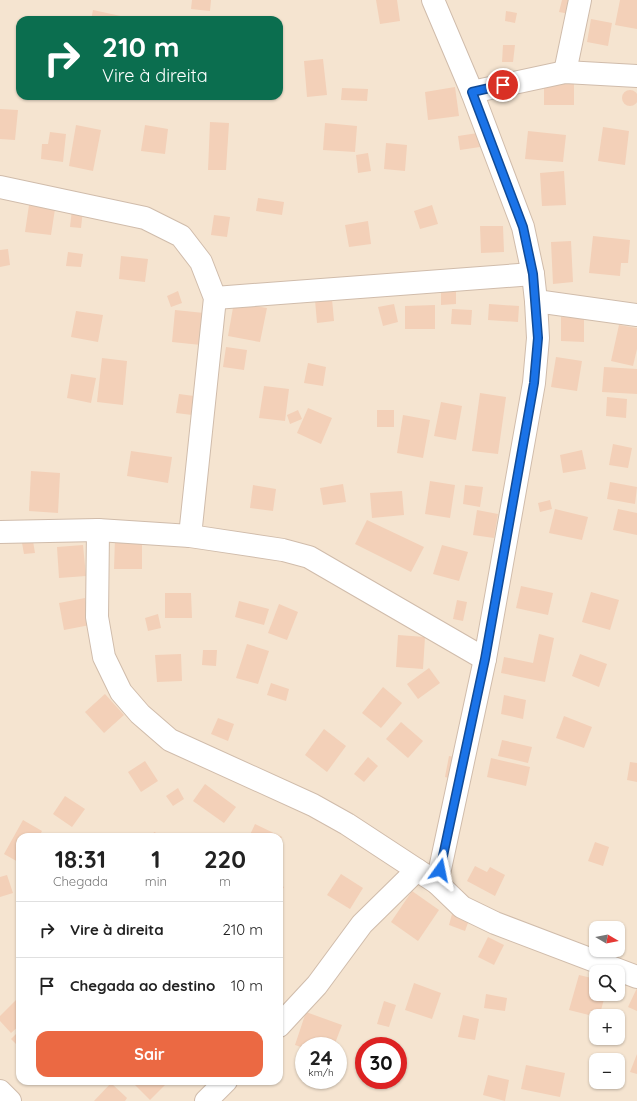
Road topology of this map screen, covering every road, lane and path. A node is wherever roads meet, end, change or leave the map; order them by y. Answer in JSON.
{"nodes":[{"id":1,"x":432,"y":0,"type":"edge"},
{"id":2,"x":580,"y":0,"type":"edge"},
{"id":3,"x":566,"y":72,"type":"junction"},
{"id":4,"x":637,"y":76,"type":"edge"},
{"id":5,"x":472,"y":92,"type":"junction"},
{"id":6,"x":0,"y":187,"type":"edge"},
{"id":7,"x":533,"y":274,"type":"junction"},
{"id":8,"x":215,"y":298,"type":"junction"},
{"id":9,"x":536,"y":301,"type":"junction"},
{"id":10,"x":637,"y":315,"type":"edge"},
{"id":11,"x":98,"y":530,"type":"junction"},
{"id":12,"x":0,"y":532,"type":"edge"},
{"id":13,"x":190,"y":536,"type":"junction"},
{"id":14,"x":485,"y":659,"type":"junction"},
{"id":15,"x":417,"y":870,"type":"junction"},
{"id":16,"x":437,"y":883,"type":"junction"},
{"id":17,"x":637,"y":977,"type":"edge"},
{"id":18,"x":283,"y":1022,"type":"edge"},
{"id":19,"x":222,"y":1085,"type":"edge"},
{"id":20,"x":0,"y":1091,"type":"edge"},
{"id":21,"x":10,"y":1101,"type":"edge"},
{"id":22,"x":206,"y":1101,"type":"edge"}],
"edges":[{"from":1,"to":5,"type":"street"},
{"from":2,"to":3,"type":"street"},
{"from":3,"to":4,"type":"street"},
{"from":3,"to":5,"type":"street"},
{"from":5,"to":7,"type":"street"},
{"from":6,"to":8,"type":"street"},
{"from":7,"to":8,"type":"street"},
{"from":7,"to":9,"type":"street"},
{"from":8,"to":13,"type":"street"},
{"from":9,"to":10,"type":"street"},
{"from":9,"to":14,"type":"street"},
{"from":11,"to":12,"type":"street"},
{"from":11,"to":13,"type":"street"},
{"from":11,"to":15,"type":"street"},
{"from":13,"to":14,"type":"street"},
{"from":14,"to":16,"type":"street"},
{"from":15,"to":16,"type":"street"},
{"from":15,"to":18,"type":"street"},
{"from":16,"to":17,"type":"street"},
{"from":19,"to":22,"type":"street"},
{"from":20,"to":21,"type":"street"}]}
